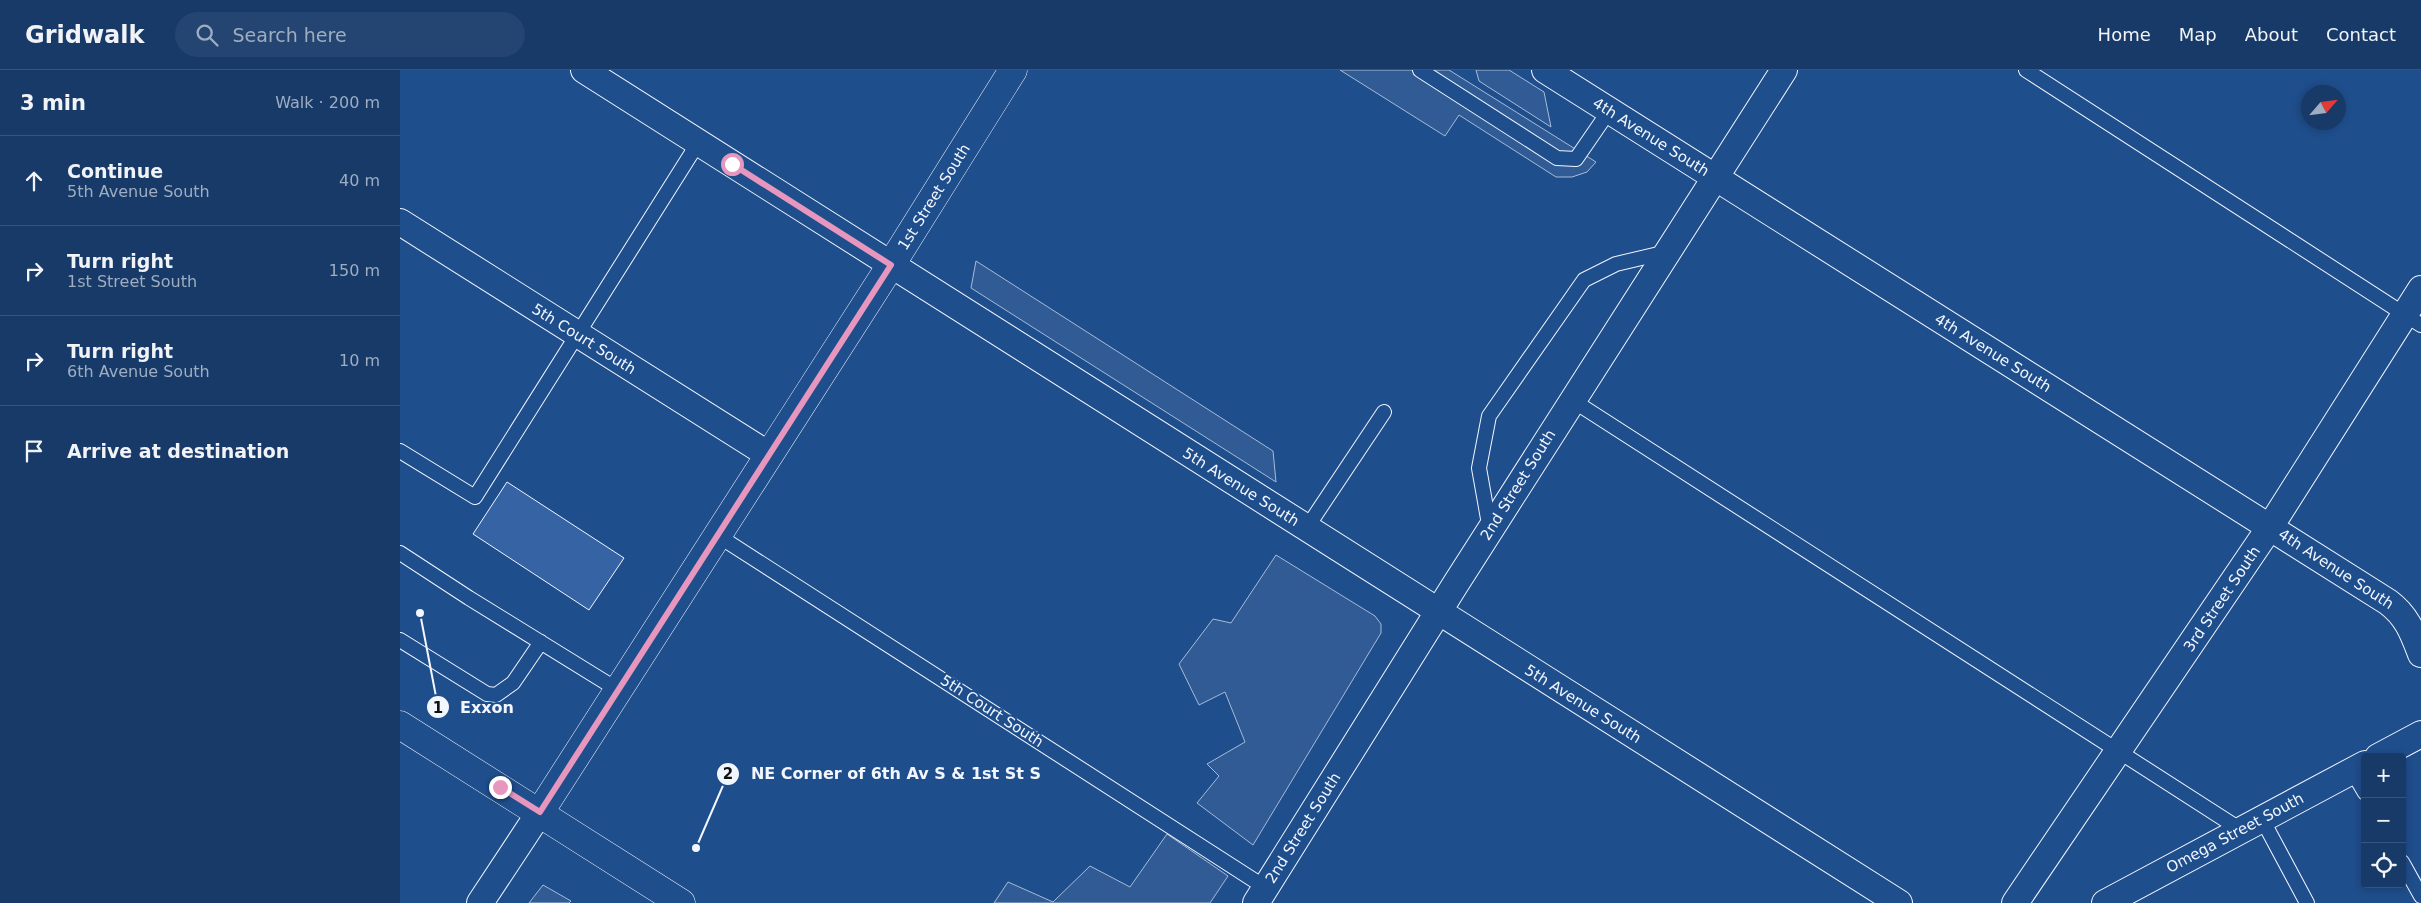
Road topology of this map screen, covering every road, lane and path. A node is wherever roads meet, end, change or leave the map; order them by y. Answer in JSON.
{"nodes":[{"id":1,"x":584,"y":70,"type":"edge"},
{"id":2,"x":1013,"y":70,"type":"edge"},
{"id":3,"x":1420,"y":70,"type":"edge"},
{"id":4,"x":1545,"y":70,"type":"edge"},
{"id":5,"x":1784,"y":70,"type":"edge"},
{"id":6,"x":2026,"y":70,"type":"edge"},
{"id":7,"x":1609,"y":111,"type":"junction"},
{"id":8,"x":698,"y":142,"type":"junction"},
{"id":9,"x":1714,"y":177,"type":"junction"},
{"id":10,"x":400,"y":222,"type":"edge"},
{"id":11,"x":1667,"y":252,"type":"junction"},
{"id":12,"x":891,"y":265,"type":"junction"},
{"id":13,"x":2421,"y":289,"type":"edge"},
{"id":14,"x":2413,"y":320,"type":"edge"},
{"id":15,"x":578,"y":335,"type":"junction"},
{"id":16,"x":1572,"y":400,"type":"junction"},
{"id":17,"x":1384,"y":412,"type":"dead end"},
{"id":18,"x":400,"y":452,"type":"edge"},
{"id":19,"x":769,"y":455,"type":"junction"},
{"id":20,"x":2270,"y":527,"type":"junction"},
{"id":21,"x":1306,"y":529,"type":"junction"},
{"id":22,"x":1490,"y":530,"type":"junction"},
{"id":23,"x":717,"y":535,"type":"junction"},
{"id":24,"x":400,"y":553,"type":"edge"},
{"id":25,"x":1438,"y":612,"type":"junction"},
{"id":26,"x":400,"y":640,"type":"edge"},
{"id":27,"x":541,"y":642,"type":"junction"},
{"id":28,"x":2421,"y":654,"type":"edge"},
{"id":29,"x":618,"y":690,"type":"junction"},
{"id":30,"x":400,"y":725,"type":"edge"},
{"id":31,"x":2421,"y":734,"type":"edge"},
{"id":32,"x":2119,"y":752,"type":"junction"},
{"id":33,"x":2385,"y":753,"type":"edge"},
{"id":34,"x":2358,"y":767,"type":"edge"},
{"id":35,"x":540,"y":812,"type":"junction"},
{"id":36,"x":2252,"y":825,"type":"junction"},
{"id":37,"x":2406,"y":869,"type":"edge"},
{"id":38,"x":1261,"y":895,"type":"edge"},
{"id":39,"x":2421,"y":896,"type":"edge"},
{"id":40,"x":480,"y":903,"type":"edge"},
{"id":41,"x":681,"y":903,"type":"edge"},
{"id":42,"x":1898,"y":903,"type":"edge"},
{"id":43,"x":2015,"y":903,"type":"edge"},
{"id":44,"x":2105,"y":903,"type":"edge"},
{"id":45,"x":2307,"y":903,"type":"edge"}],
"edges":[{"from":1,"to":8,"type":"street","name":"5th Avenue South"},
{"from":2,"to":12,"type":"street","name":"1st Street South"},
{"from":3,"to":7,"type":"lane"},
{"from":4,"to":7,"type":"street","name":"4th Avenue South"},
{"from":5,"to":9,"type":"street","name":"2nd Street South"},
{"from":6,"to":14,"type":"lane"},
{"from":7,"to":9,"type":"street","name":"4th Avenue South"},
{"from":8,"to":12,"type":"street","name":"5th Avenue South"},
{"from":8,"to":15,"type":"lane"},
{"from":9,"to":11,"type":"street","name":"2nd Street South"},
{"from":9,"to":20,"type":"street","name":"4th Avenue South"},
{"from":10,"to":15,"type":"street","name":"5th Court South"},
{"from":11,"to":16,"type":"street","name":"2nd Street South"},
{"from":11,"to":22,"type":"lane"},
{"from":12,"to":19,"type":"street","name":"1st Street South"},
{"from":12,"to":21,"type":"street","name":"5th Avenue South"},
{"from":13,"to":14,"type":"street","name":"3rd Street South"},
{"from":14,"to":20,"type":"street","name":"3rd Street South"},
{"from":15,"to":18,"type":"lane"},
{"from":15,"to":19,"type":"street","name":"5th Court South"},
{"from":16,"to":22,"type":"street","name":"2nd Street South"},
{"from":16,"to":32,"type":"lane"},
{"from":17,"to":21,"type":"lane"},
{"from":19,"to":23,"type":"street","name":"1st Street South"},
{"from":20,"to":28,"type":"street","name":"4th Avenue South"},
{"from":20,"to":32,"type":"street","name":"3rd Street South"},
{"from":21,"to":25,"type":"street","name":"5th Avenue South"},
{"from":22,"to":25,"type":"street","name":"2nd Street South"},
{"from":23,"to":29,"type":"street","name":"1st Street South"},
{"from":23,"to":38,"type":"lane","name":"5th Court South"},
{"from":24,"to":27,"type":"lane"},
{"from":25,"to":38,"type":"street","name":"2nd Street South"},
{"from":25,"to":42,"type":"street","name":"5th Avenue South"},
{"from":26,"to":27,"type":"lane"},
{"from":27,"to":29,"type":"lane"},
{"from":29,"to":35,"type":"street","name":"1st Street South"},
{"from":30,"to":35,"type":"street"},
{"from":31,"to":33,"type":"street"},
{"from":32,"to":36,"type":"lane"},
{"from":32,"to":43,"type":"street","name":"3rd Street South"},
{"from":34,"to":36,"type":"street","name":"Omega Street South"},
{"from":35,"to":40,"type":"street","name":"1st Street South"},
{"from":35,"to":41,"type":"street"},
{"from":36,"to":44,"type":"street","name":"Omega Street South"},
{"from":36,"to":45,"type":"lane"},
{"from":37,"to":39,"type":"lane"}]}
